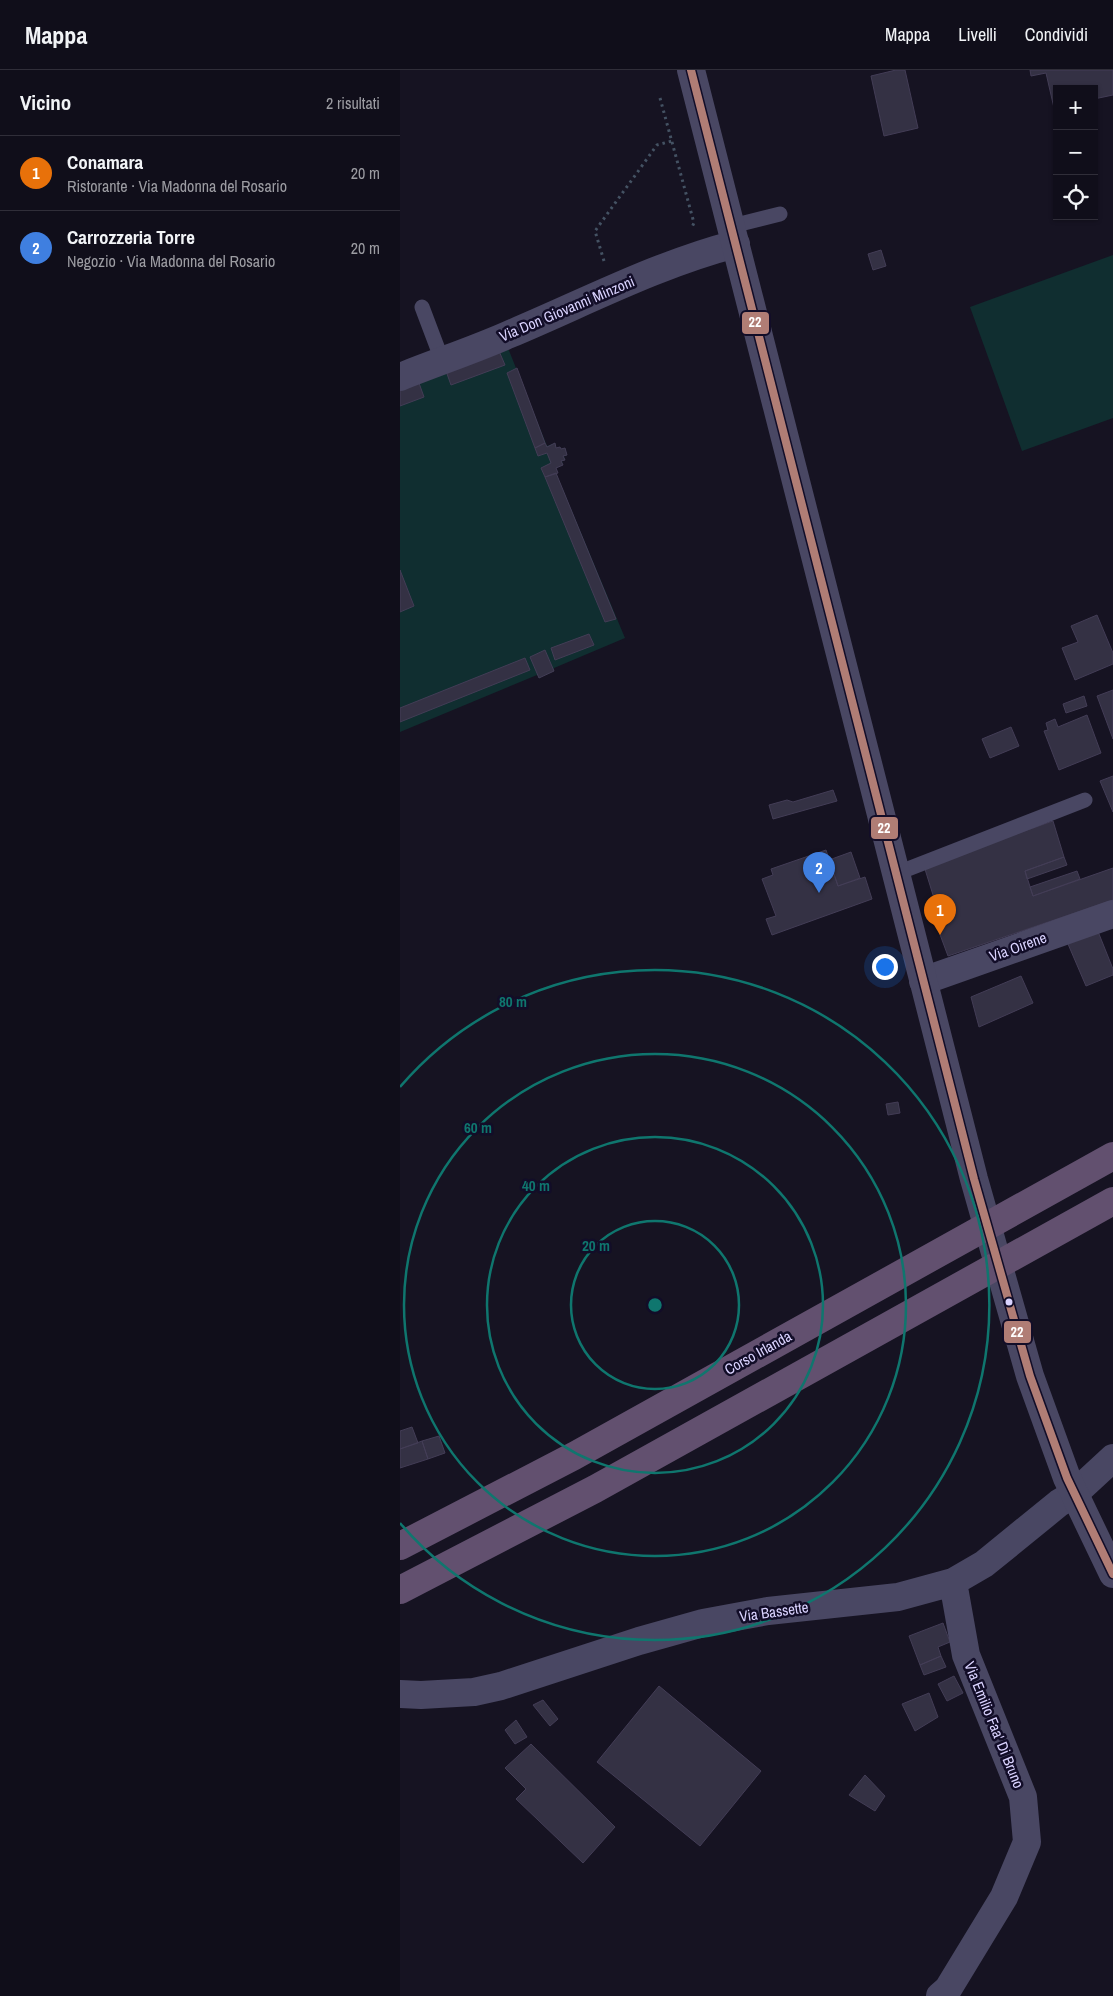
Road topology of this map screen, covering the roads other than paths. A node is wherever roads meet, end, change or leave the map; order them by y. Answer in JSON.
{"nodes":[{"id":1,"x":691,"y":70,"type":"edge"},
{"id":2,"x":780,"y":214,"type":"dead end"},
{"id":3,"x":734,"y":235,"type":"junction"},
{"id":4,"x":422,"y":307,"type":"dead end"},
{"id":5,"x":442,"y":360,"type":"junction"},
{"id":6,"x":400,"y":377,"type":"edge"},
{"id":7,"x":1085,"y":800,"type":"dead end"},
{"id":8,"x":895,"y":874,"type":"junction"},
{"id":9,"x":1113,"y":914,"type":"edge"},
{"id":10,"x":924,"y":981,"type":"junction"},
{"id":11,"x":1113,"y":1156,"type":"edge"},
{"id":12,"x":1113,"y":1201,"type":"edge"},
{"id":13,"x":1113,"y":1458,"type":"edge"},
{"id":14,"x":1074,"y":1494,"type":"junction"},
{"id":15,"x":400,"y":1546,"type":"edge"},
{"id":16,"x":1113,"y":1574,"type":"edge"},
{"id":17,"x":953,"y":1582,"type":"junction"},
{"id":18,"x":400,"y":1590,"type":"edge"},
{"id":19,"x":400,"y":1694,"type":"edge"},
{"id":20,"x":940,"y":1996,"type":"edge"}],
"edges":[{"from":1,"to":3,"type":"street"},
{"from":2,"to":3,"type":"lane"},
{"from":3,"to":5,"type":"street","name":"Via Don Giovanni Minzoni"},
{"from":3,"to":8,"type":"street"},
{"from":4,"to":5,"type":"lane"},
{"from":5,"to":6,"type":"street","name":"Via Don Giovanni Minzoni"},
{"from":7,"to":8,"type":"lane"},
{"from":8,"to":10,"type":"street"},
{"from":9,"to":10,"type":"street","name":"Via Oirene"},
{"from":10,"to":14,"type":"street"},
{"from":11,"to":15,"type":"highway","name":"Corso Irlanda","bridge":true},
{"from":12,"to":18,"type":"highway","bridge":true},
{"from":13,"to":14,"type":"street","name":"Via Bassette"},
{"from":14,"to":16,"type":"street"},
{"from":14,"to":17,"type":"street","name":"Via Bassette"},
{"from":17,"to":19,"type":"street","name":"Via Bassette"},
{"from":17,"to":20,"type":"street","name":"Via Emilio Faa' Di Bruno"}]}
